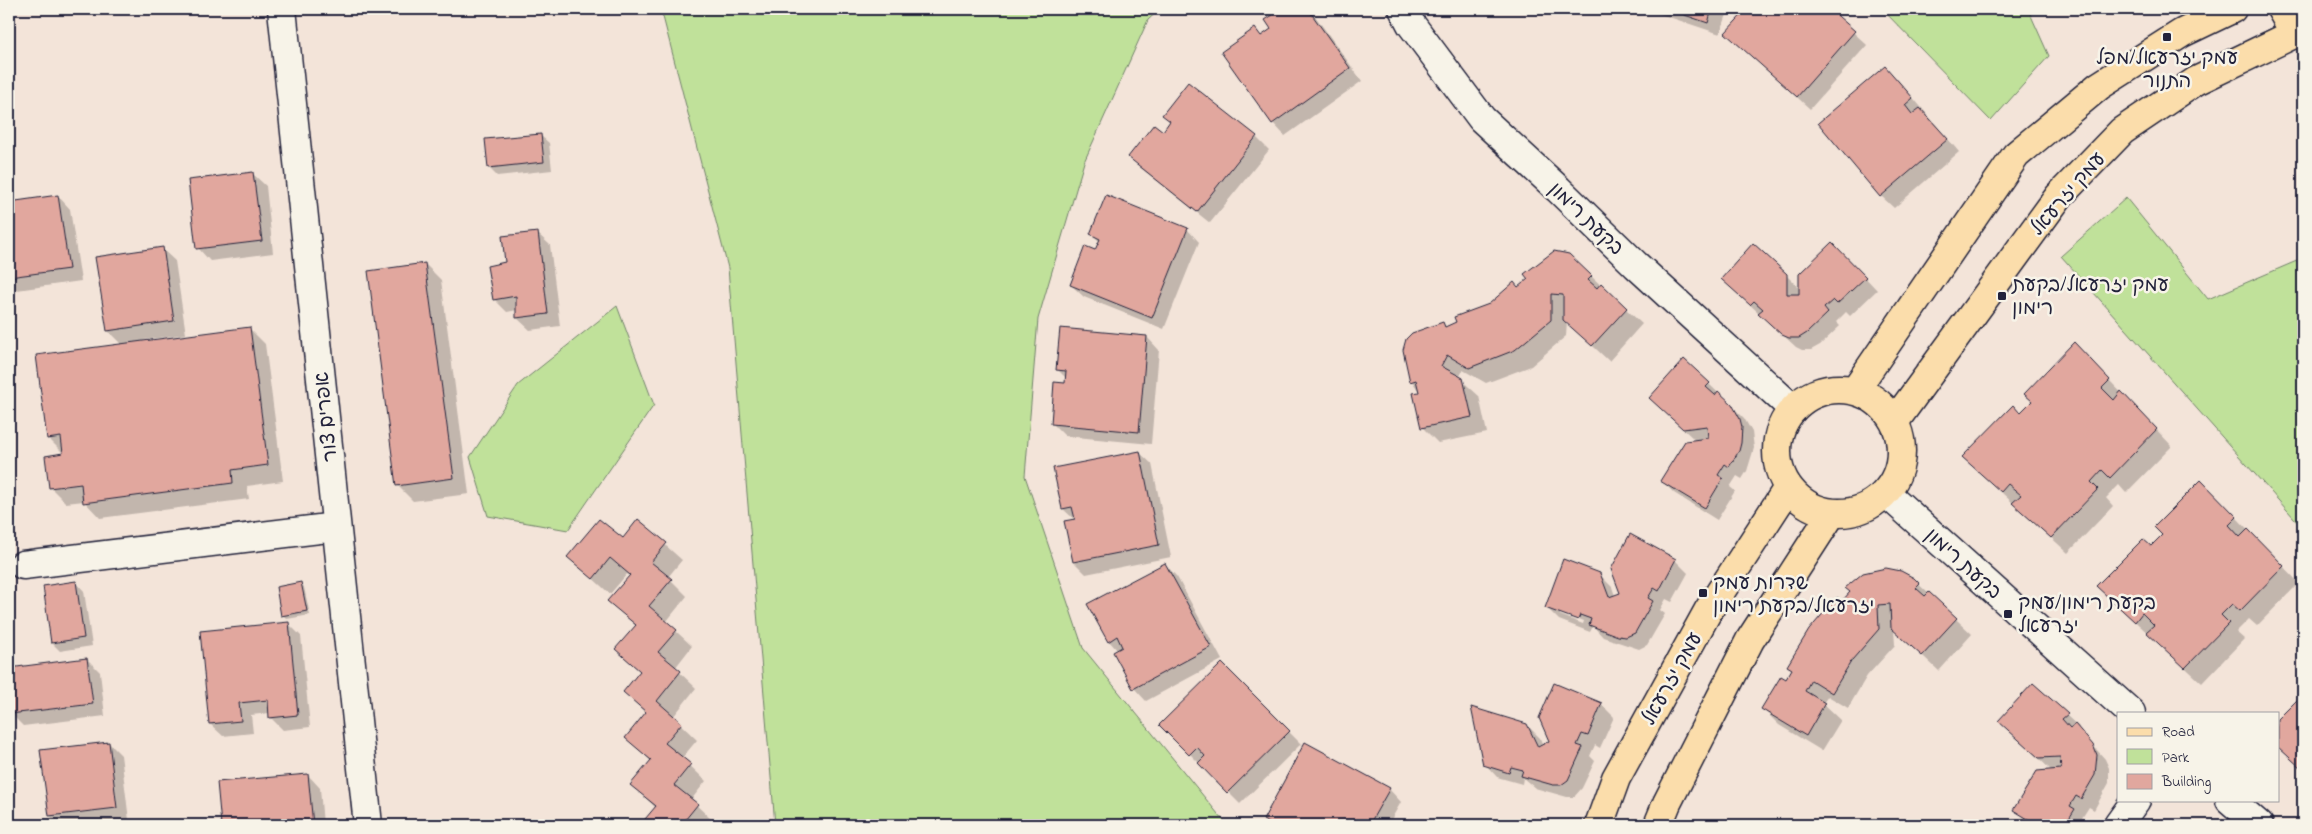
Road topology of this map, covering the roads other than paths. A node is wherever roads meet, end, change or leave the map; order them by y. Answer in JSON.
{"nodes":[{"id":1,"x":282,"y":9,"type":"edge"},
{"id":2,"x":1403,"y":9,"type":"edge"},
{"id":3,"x":2232,"y":9,"type":"edge"},
{"id":4,"x":2281,"y":9,"type":"edge"},
{"id":5,"x":2301,"y":34,"type":"edge"},
{"id":6,"x":1855,"y":390,"type":"junction"},
{"id":7,"x":1792,"y":409,"type":"junction"},
{"id":8,"x":1895,"y":421,"type":"junction"},
{"id":9,"x":1788,"y":488,"type":"junction"},
{"id":10,"x":1886,"y":493,"type":"junction"},
{"id":11,"x":1832,"y":514,"type":"junction"},
{"id":12,"x":336,"y":527,"type":"junction"},
{"id":13,"x":23,"y":565,"type":"dead end"},
{"id":14,"x":2130,"y":712,"type":"edge"},
{"id":15,"x":2135,"y":802,"type":"edge"},
{"id":16,"x":2232,"y":802,"type":"edge"},
{"id":17,"x":368,"y":825,"type":"edge"},
{"id":18,"x":1599,"y":825,"type":"edge"},
{"id":19,"x":1658,"y":825,"type":"edge"},
{"id":20,"x":2118,"y":825,"type":"edge"},
{"id":21,"x":2259,"y":825,"type":"edge"}],
"edges":[{"from":1,"to":12,"type":"street","name":"אפרים צור"},
{"from":2,"to":7,"type":"street","name":"בקעת רימון"},
{"from":3,"to":6,"type":"main road"},
{"from":4,"to":5,"type":"main road"},
{"from":5,"to":8,"type":"main road","name":"עמק יזרעאל"},
{"from":6,"to":7,"type":"main road"},
{"from":6,"to":8,"type":"main road"},
{"from":7,"to":9,"type":"main road"},
{"from":8,"to":10,"type":"main road"},
{"from":9,"to":11,"type":"main road"},
{"from":9,"to":18,"type":"main road","name":"עמק יזרעאל"},
{"from":10,"to":11,"type":"main road"},
{"from":10,"to":14,"type":"street","name":"בקעת רימון"},
{"from":11,"to":19,"type":"main road"},
{"from":12,"to":13,"type":"street"},
{"from":12,"to":17,"type":"street","name":"אפרים צור"},
{"from":15,"to":20,"type":"street"},
{"from":16,"to":21,"type":"street"}]}
